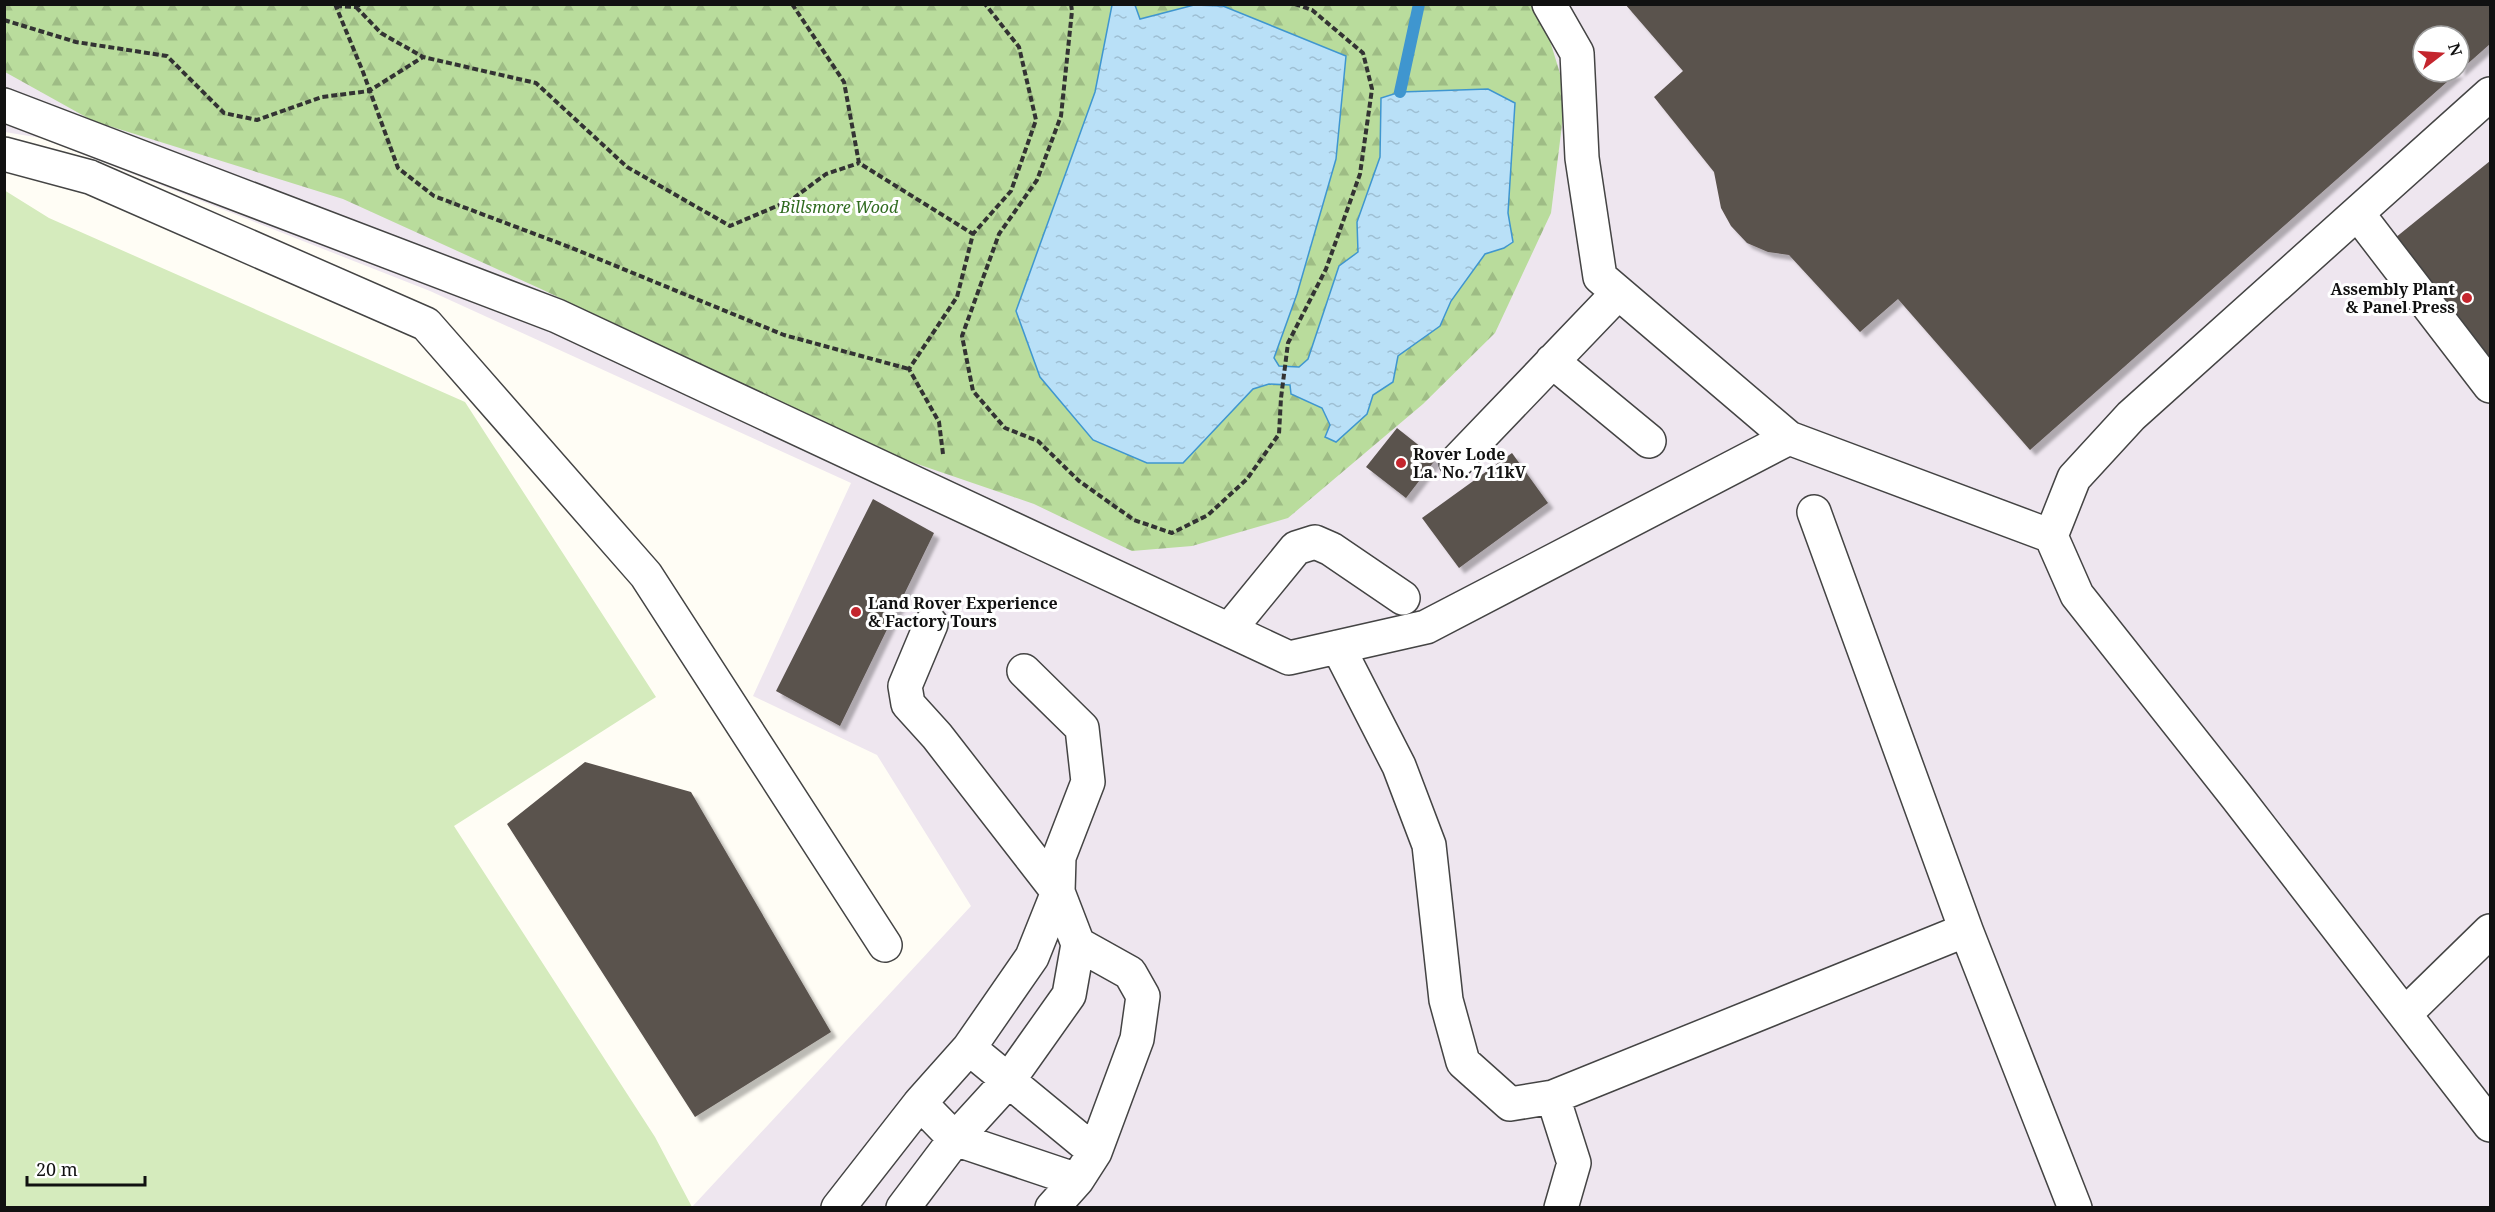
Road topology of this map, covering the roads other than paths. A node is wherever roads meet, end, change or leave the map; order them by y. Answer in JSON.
{"nodes":[{"id":1,"x":1550,"y":4,"type":"edge"},
{"id":2,"x":2490,"y":94,"type":"edge"},
{"id":3,"x":4,"y":105,"type":"edge"},
{"id":4,"x":4,"y":154,"type":"edge"},
{"id":5,"x":2358,"y":214,"type":"junction"},
{"id":6,"x":1618,"y":293,"type":"junction"},
{"id":7,"x":1552,"y":361,"type":"junction"},
{"id":8,"x":2490,"y":386,"type":"edge"},
{"id":9,"x":1789,"y":438,"type":"junction"},
{"id":10,"x":1648,"y":441,"type":"dead end"},
{"id":11,"x":1456,"y":462,"type":"dead end"},
{"id":12,"x":1815,"y":512,"type":"dead end"},
{"id":13,"x":2051,"y":536,"type":"junction"},
{"id":14,"x":1403,"y":598,"type":"dead end"},
{"id":15,"x":931,"y":624,"type":"dead end"},
{"id":16,"x":1229,"y":630,"type":"junction"},
{"id":17,"x":1338,"y":647,"type":"junction"},
{"id":18,"x":1024,"y":671,"type":"dead end"},
{"id":19,"x":1058,"y":892,"type":"junction"},
{"id":20,"x":1966,"y":930,"type":"junction"},
{"id":21,"x":2490,"y":931,"type":"edge"},
{"id":22,"x":1078,"y":944,"type":"junction"},
{"id":23,"x":885,"y":945,"type":"dead end"},
{"id":24,"x":1032,"y":957,"type":"junction"},
{"id":25,"x":1069,"y":995,"type":"junction"},
{"id":26,"x":2405,"y":1014,"type":"junction"},
{"id":27,"x":969,"y":1048,"type":"junction"},
{"id":28,"x":1008,"y":1081,"type":"junction"},
{"id":29,"x":1553,"y":1097,"type":"junction"},
{"id":30,"x":920,"y":1104,"type":"junction"},
{"id":31,"x":2490,"y":1125,"type":"edge"},
{"id":32,"x":955,"y":1139,"type":"junction"},
{"id":33,"x":1095,"y":1152,"type":"junction"},
{"id":34,"x":1077,"y":1180,"type":"junction"},
{"id":35,"x":846,"y":1205,"type":"edge"},
{"id":36,"x":903,"y":1208,"type":"edge"},
{"id":37,"x":1052,"y":1208,"type":"edge"},
{"id":38,"x":1561,"y":1208,"type":"edge"},
{"id":39,"x":2075,"y":1208,"type":"edge"}],
"edges":[{"from":1,"to":6,"type":"lane"},
{"from":2,"to":5,"type":"lane"},
{"from":3,"to":16,"type":"lane"},
{"from":4,"to":23,"type":"lane"},
{"from":5,"to":8,"type":"lane"},
{"from":5,"to":13,"type":"lane"},
{"from":6,"to":7,"type":"lane"},
{"from":6,"to":9,"type":"lane"},
{"from":7,"to":10,"type":"lane"},
{"from":7,"to":11,"type":"lane"},
{"from":9,"to":13,"type":"lane"},
{"from":9,"to":17,"type":"lane"},
{"from":12,"to":20,"type":"lane"},
{"from":13,"to":26,"type":"lane"},
{"from":14,"to":16,"type":"lane"},
{"from":15,"to":19,"type":"lane"},
{"from":16,"to":17,"type":"lane"},
{"from":17,"to":29,"type":"lane"},
{"from":18,"to":19,"type":"lane"},
{"from":19,"to":22,"type":"lane"},
{"from":19,"to":24,"type":"lane"},
{"from":20,"to":29,"type":"lane"},
{"from":20,"to":39,"type":"lane"},
{"from":21,"to":26,"type":"lane"},
{"from":22,"to":25,"type":"lane"},
{"from":22,"to":33,"type":"lane"},
{"from":24,"to":25,"type":"lane"},
{"from":24,"to":27,"type":"lane"},
{"from":25,"to":28,"type":"lane"},
{"from":26,"to":31,"type":"lane"},
{"from":27,"to":28,"type":"lane"},
{"from":27,"to":30,"type":"lane"},
{"from":28,"to":32,"type":"lane"},
{"from":28,"to":33,"type":"lane"},
{"from":29,"to":38,"type":"lane"},
{"from":30,"to":32,"type":"lane"},
{"from":30,"to":35,"type":"lane"},
{"from":32,"to":34,"type":"lane"},
{"from":32,"to":36,"type":"lane"},
{"from":33,"to":34,"type":"lane"},
{"from":34,"to":37,"type":"lane"}]}
